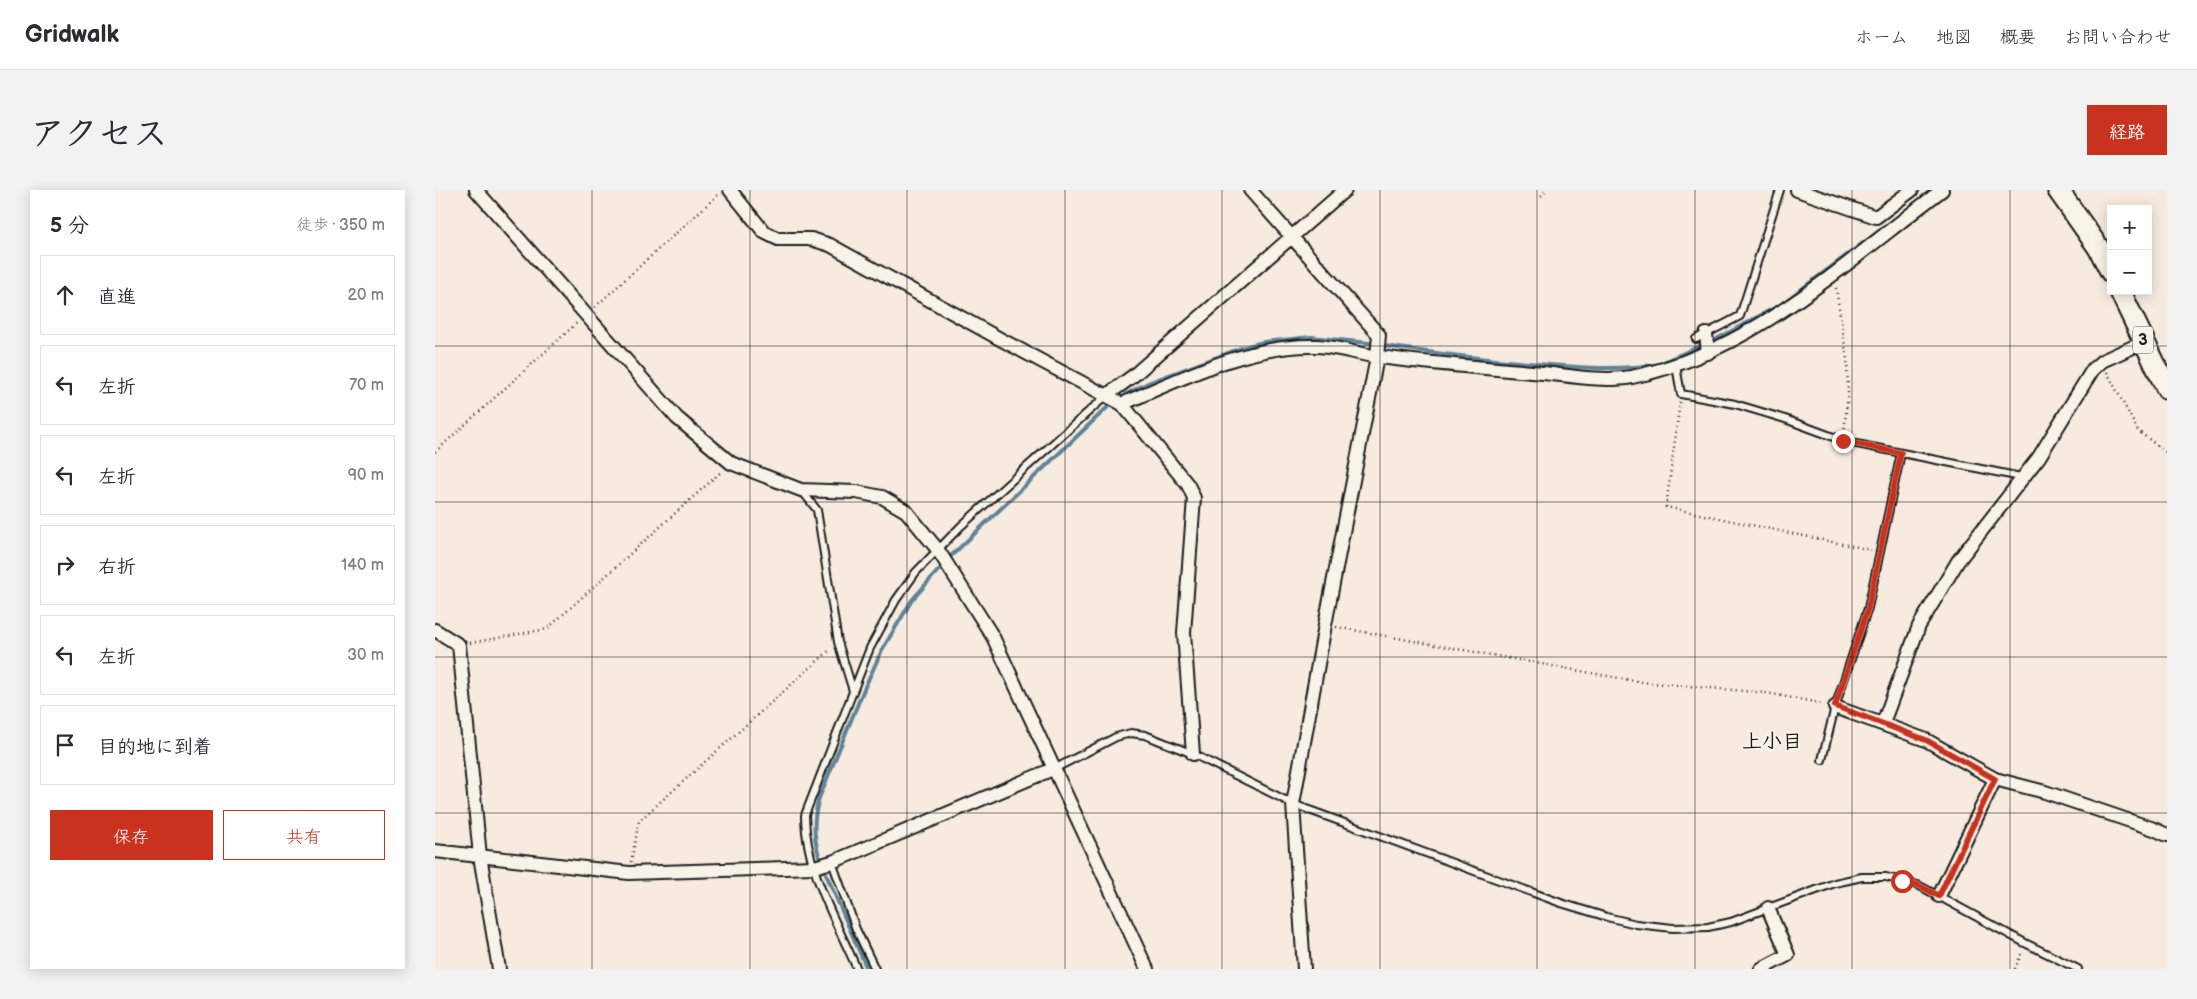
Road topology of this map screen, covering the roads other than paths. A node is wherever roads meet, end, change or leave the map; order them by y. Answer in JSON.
{"nodes":[{"id":1,"x":476,"y":190,"type":"edge"},
{"id":2,"x":730,"y":190,"type":"edge"},
{"id":3,"x":1250,"y":190,"type":"edge"},
{"id":4,"x":1345,"y":190,"type":"edge"},
{"id":5,"x":1780,"y":190,"type":"edge"},
{"id":6,"x":1797,"y":190,"type":"edge"},
{"id":7,"x":1912,"y":190,"type":"edge"},
{"id":8,"x":1942,"y":190,"type":"edge"},
{"id":9,"x":2057,"y":190,"type":"edge"},
{"id":10,"x":1293,"y":237,"type":"junction"},
{"id":11,"x":2107,"y":265,"type":"edge"},
{"id":12,"x":2122,"y":295,"type":"edge"},
{"id":13,"x":1701,"y":337,"type":"joint"},
{"id":14,"x":2144,"y":342,"type":"junction"},
{"id":15,"x":1708,"y":353,"type":"junction"},
{"id":16,"x":1377,"y":357,"type":"junction"},
{"id":17,"x":1676,"y":366,"type":"junction"},
{"id":18,"x":2167,"y":389,"type":"edge"},
{"id":19,"x":1107,"y":395,"type":"junction"},
{"id":20,"x":1122,"y":404,"type":"junction"},
{"id":21,"x":1901,"y":453,"type":"junction"},
{"id":22,"x":2021,"y":477,"type":"junction"},
{"id":23,"x":801,"y":490,"type":"junction"},
{"id":24,"x":938,"y":550,"type":"junction"},
{"id":25,"x":435,"y":630,"type":"edge"},
{"id":26,"x":853,"y":691,"type":"junction"},
{"id":27,"x":1835,"y":706,"type":"junction"},
{"id":28,"x":1883,"y":723,"type":"junction"},
{"id":29,"x":1193,"y":754,"type":"junction"},
{"id":30,"x":1822,"y":760,"type":"dead end"},
{"id":31,"x":1053,"y":769,"type":"junction"},
{"id":32,"x":1995,"y":779,"type":"junction"},
{"id":33,"x":1293,"y":804,"type":"junction"},
{"id":34,"x":2167,"y":835,"type":"edge"},
{"id":35,"x":435,"y":851,"type":"edge"},
{"id":36,"x":480,"y":856,"type":"junction"},
{"id":37,"x":832,"y":862,"type":"junction"},
{"id":38,"x":814,"y":867,"type":"junction"},
{"id":39,"x":1939,"y":896,"type":"junction"},
{"id":40,"x":1768,"y":908,"type":"junction"},
{"id":41,"x":499,"y":969,"type":"edge"},
{"id":42,"x":857,"y":969,"type":"edge"},
{"id":43,"x":875,"y":969,"type":"edge"},
{"id":44,"x":1147,"y":969,"type":"edge"},
{"id":45,"x":1304,"y":969,"type":"edge"},
{"id":46,"x":1761,"y":969,"type":"edge"},
{"id":47,"x":2078,"y":969,"type":"edge"}],
"edges":[{"from":1,"to":23,"type":"street"},
{"from":2,"to":19,"type":"street"},
{"from":3,"to":10,"type":"street"},
{"from":4,"to":10,"type":"street"},
{"from":5,"to":13,"type":"lane"},
{"from":6,"to":7,"type":"street"},
{"from":8,"to":15,"type":"street"},
{"from":9,"to":11,"type":"main road"},
{"from":10,"to":16,"type":"street"},
{"from":10,"to":19,"type":"street"},
{"from":12,"to":14,"type":"main road","number":"3"},
{"from":13,"to":15,"type":"street"},
{"from":14,"to":18,"type":"main road","number":"3"},
{"from":14,"to":22,"type":"street"},
{"from":15,"to":17,"type":"street"},
{"from":16,"to":17,"type":"street"},
{"from":16,"to":20,"type":"street"},
{"from":16,"to":33,"type":"street"},
{"from":17,"to":21,"type":"lane"},
{"from":19,"to":20,"type":"street"},
{"from":19,"to":24,"type":"lane"},
{"from":20,"to":29,"type":"street"},
{"from":21,"to":22,"type":"lane"},
{"from":21,"to":27,"type":"lane"},
{"from":22,"to":28,"type":"street"},
{"from":23,"to":24,"type":"street"},
{"from":23,"to":26,"type":"lane"},
{"from":24,"to":26,"type":"lane"},
{"from":24,"to":31,"type":"street"},
{"from":25,"to":36,"type":"street"},
{"from":26,"to":38,"type":"lane"},
{"from":27,"to":28,"type":"street"},
{"from":27,"to":30,"type":"lane"},
{"from":28,"to":32,"type":"street"},
{"from":29,"to":31,"type":"lane"},
{"from":29,"to":33,"type":"lane"},
{"from":31,"to":37,"type":"street"},
{"from":31,"to":44,"type":"street"},
{"from":32,"to":34,"type":"street"},
{"from":32,"to":39,"type":"street"},
{"from":33,"to":40,"type":"lane"},
{"from":33,"to":45,"type":"street"},
{"from":35,"to":36,"type":"street"},
{"from":36,"to":38,"type":"street"},
{"from":36,"to":41,"type":"street"},
{"from":37,"to":38,"type":"street"},
{"from":37,"to":43,"type":"lane"},
{"from":38,"to":42,"type":"lane"},
{"from":39,"to":40,"type":"lane"},
{"from":39,"to":47,"type":"lane"},
{"from":40,"to":46,"type":"street"}]}
